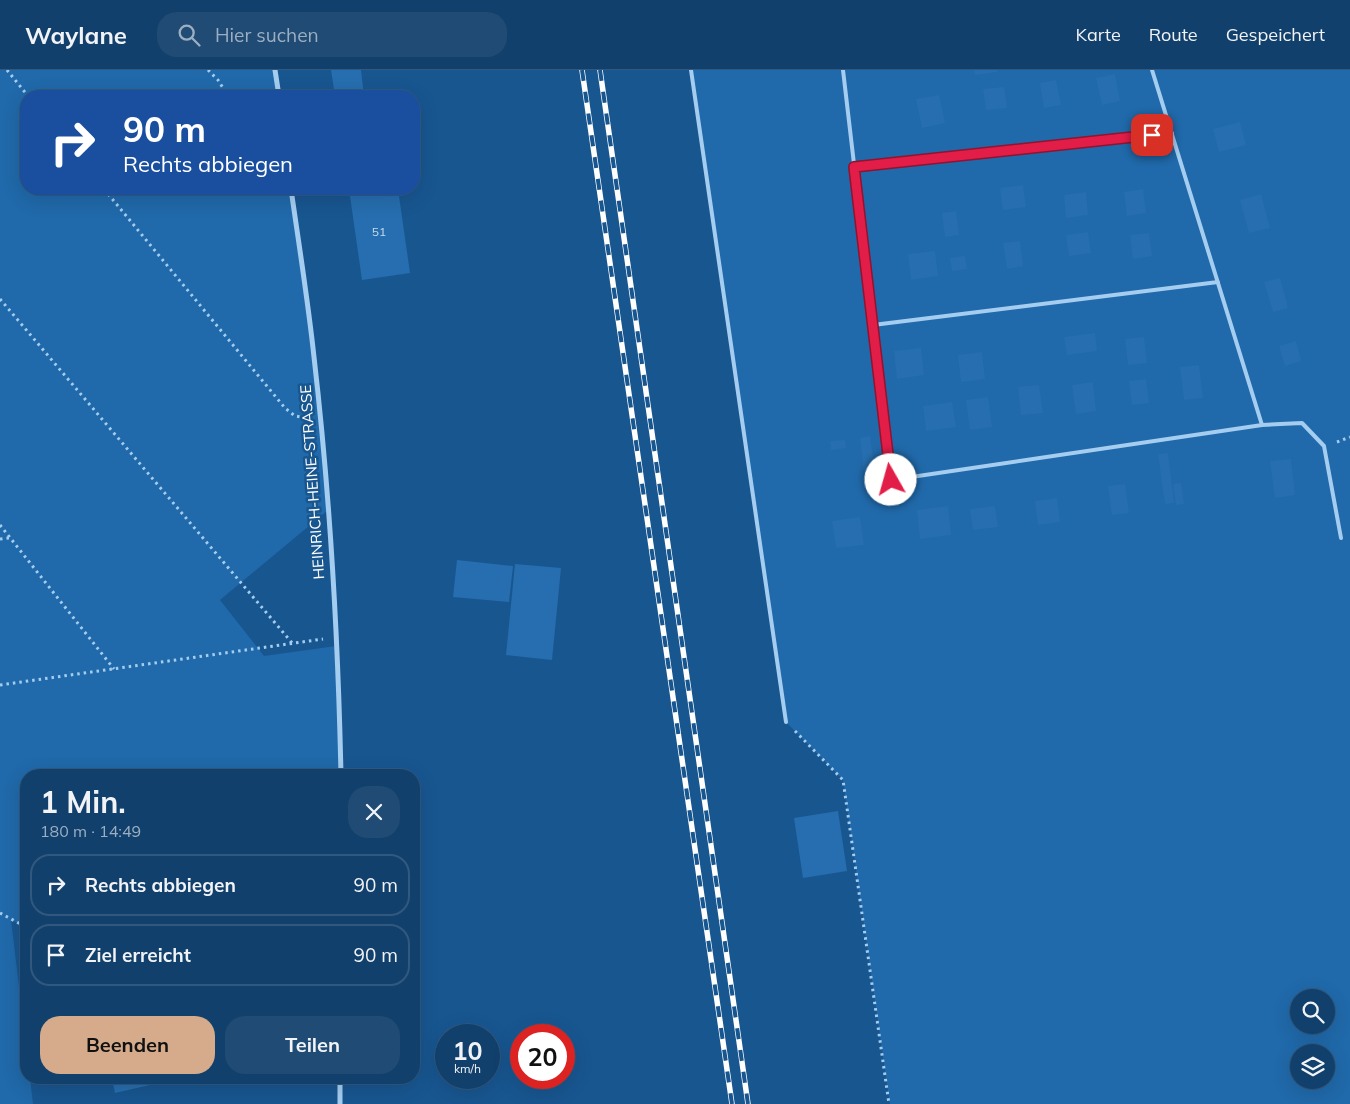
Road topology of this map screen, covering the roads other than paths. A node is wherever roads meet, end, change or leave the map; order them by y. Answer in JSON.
{"nodes":[{"id":1,"x":275,"y":70,"type":"edge"},
{"id":2,"x":690,"y":70,"type":"edge"},
{"id":3,"x":843,"y":70,"type":"edge"},
{"id":4,"x":1152,"y":70,"type":"edge"},
{"id":5,"x":278,"y":90,"type":"edge"},
{"id":6,"x":1172,"y":133,"type":"junction"},
{"id":7,"x":854,"y":167,"type":"junction"},
{"id":8,"x":292,"y":195,"type":"edge"},
{"id":9,"x":1218,"y":282,"type":"junction"},
{"id":10,"x":873,"y":325,"type":"junction"},
{"id":11,"x":1262,"y":425,"type":"junction"},
{"id":12,"x":1341,"y":538,"type":"dead end"},
{"id":13,"x":786,"y":722,"type":"road end"},
{"id":14,"x":341,"y":769,"type":"edge"},
{"id":15,"x":340,"y":1084,"type":"edge"},
{"id":16,"x":340,"y":1104,"type":"edge"}],
"edges":[{"from":1,"to":5,"type":"street"},
{"from":2,"to":13,"type":"lane"},
{"from":3,"to":7,"type":"lane"},
{"from":4,"to":6,"type":"lane"},
{"from":6,"to":7,"type":"lane"},
{"from":6,"to":9,"type":"lane"},
{"from":7,"to":10,"type":"lane"},
{"from":8,"to":14,"type":"street","name":"HEINRICH-HEINE-STRASSE"},
{"from":9,"to":10,"type":"lane"},
{"from":9,"to":11,"type":"lane"},
{"from":10,"to":11,"type":"lane"},
{"from":11,"to":12,"type":"lane"},
{"from":15,"to":16,"type":"street"}]}
